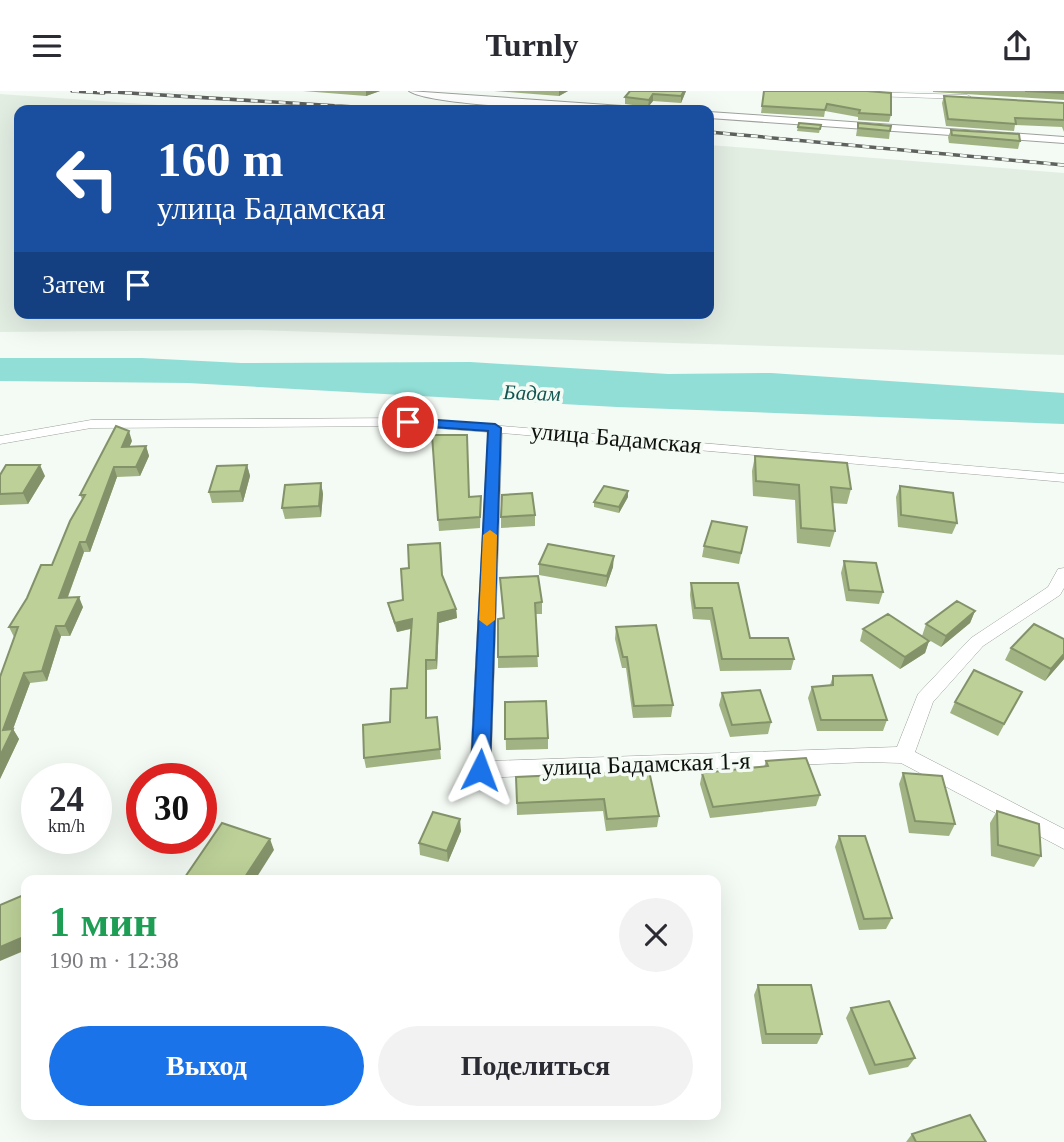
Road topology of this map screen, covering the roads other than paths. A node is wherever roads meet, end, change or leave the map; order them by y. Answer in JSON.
{"nodes":[{"id":1,"x":414,"y":91,"type":"edge"},
{"id":2,"x":864,"y":94,"type":"edge"},
{"id":3,"x":976,"y":98,"type":"edge"},
{"id":4,"x":565,"y":105,"type":"edge"},
{"id":5,"x":714,"y":115,"type":"edge"},
{"id":6,"x":1064,"y":140,"type":"edge"},
{"id":7,"x":495,"y":428,"type":"junction"},
{"id":8,"x":0,"y":440,"type":"edge"},
{"id":9,"x":1064,"y":478,"type":"edge"},
{"id":10,"x":1064,"y":573,"type":"edge"},
{"id":11,"x":904,"y":755,"type":"junction"},
{"id":12,"x":1064,"y":840,"type":"edge"}],
"edges":[{"from":1,"to":4,"type":"main road"},
{"from":2,"to":3,"type":"street"},
{"from":5,"to":6,"type":"main road"},
{"from":7,"to":8,"type":"street","name":"улица Бадамская"},
{"from":7,"to":9,"type":"street","name":"улица Бадамская"},
{"from":7,"to":11,"type":"street","name":"улица Бадамская 1-я"},
{"from":10,"to":11,"type":"street"},
{"from":11,"to":12,"type":"street"}]}
